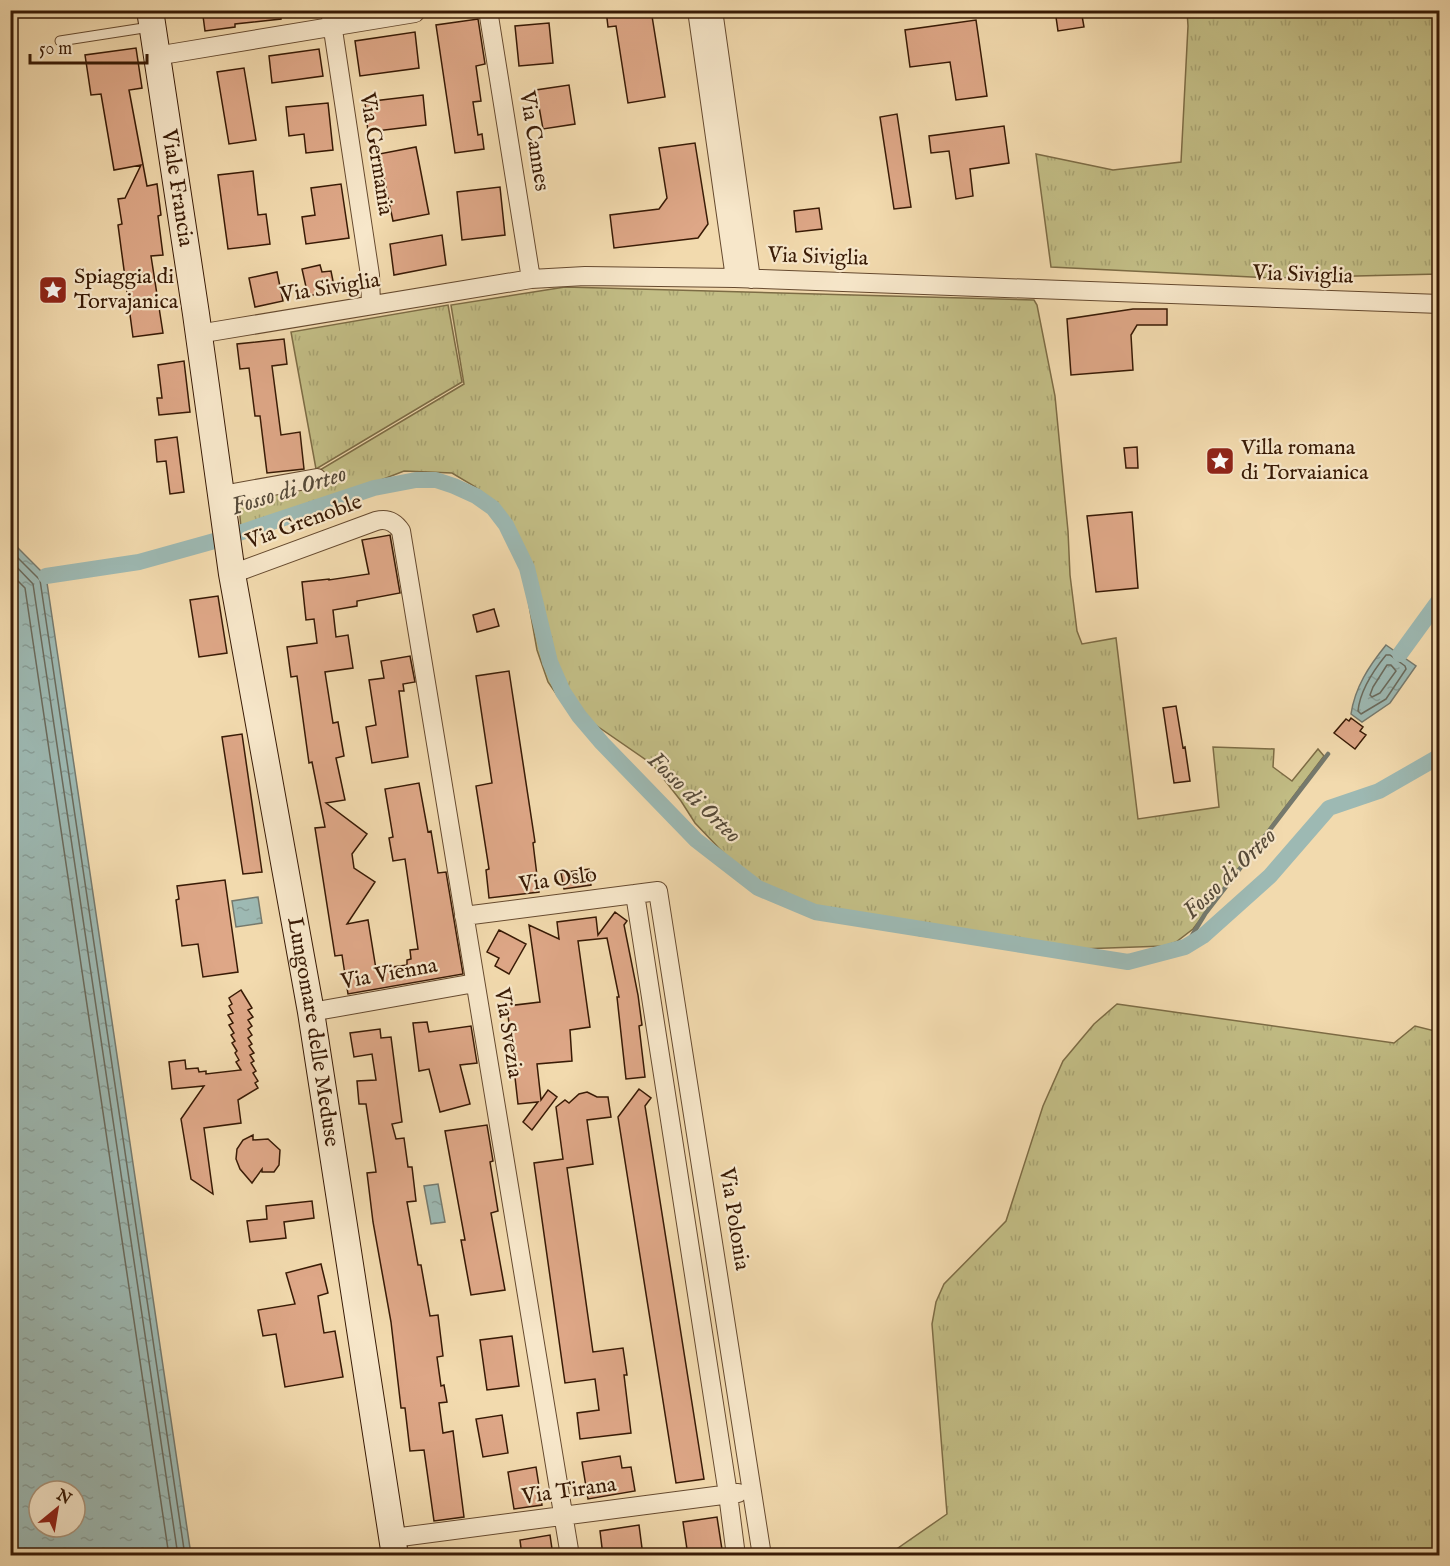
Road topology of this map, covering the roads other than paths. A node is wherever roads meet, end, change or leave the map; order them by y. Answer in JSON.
{"nodes":[{"id":1,"x":488,"y":10,"type":"edge"},
{"id":2,"x":697,"y":10,"type":"edge"},
{"id":3,"x":713,"y":10,"type":"edge"},
{"id":4,"x":415,"y":13,"type":"dead end"},
{"id":5,"x":151,"y":19,"type":"edge"},
{"id":6,"x":331,"y":19,"type":"edge"},
{"id":7,"x":60,"y":41,"type":"dead end"},
{"id":8,"x":156,"y":56,"type":"junction"},
{"id":9,"x":743,"y":278,"type":"junction"},
{"id":10,"x":531,"y":279,"type":"junction"},
{"id":11,"x":1440,"y":304,"type":"edge"},
{"id":12,"x":371,"y":305,"type":"junction"},
{"id":13,"x":198,"y":334,"type":"junction"},
{"id":14,"x":317,"y":478,"type":"dead end"},
{"id":15,"x":223,"y":502,"type":"junction"},
{"id":16,"x":392,"y":522,"type":"joint"},
{"id":17,"x":231,"y":569,"type":"junction"},
{"id":18,"x":658,"y":891,"type":"joint"},
{"id":19,"x":635,"y":894,"type":"junction"},
{"id":20,"x":464,"y":916,"type":"junction"},
{"id":21,"x":476,"y":983,"type":"junction"},
{"id":22,"x":311,"y":1012,"type":"junction"},
{"id":23,"x":752,"y":1492,"type":"junction"},
{"id":24,"x":728,"y":1494,"type":"junction"},
{"id":25,"x":564,"y":1516,"type":"junction"},
{"id":26,"x":394,"y":1547,"type":"edge"},
{"id":27,"x":570,"y":1556,"type":"edge"},
{"id":28,"x":736,"y":1556,"type":"edge"},
{"id":29,"x":762,"y":1556,"type":"edge"}],
"edges":[{"from":1,"to":10,"type":"street","name":"Via Cannes"},
{"from":2,"to":9,"type":"street"},
{"from":3,"to":9,"type":"street"},
{"from":4,"to":6,"type":"street"},
{"from":5,"to":7,"type":"lane"},
{"from":5,"to":8,"type":"main road","name":"Viale Francia"},
{"from":6,"to":8,"type":"street"},
{"from":6,"to":12,"type":"street","name":"Via Germania"},
{"from":8,"to":13,"type":"main road","name":"Viale Francia"},
{"from":9,"to":10,"type":"street","name":"Via Siviglia"},
{"from":9,"to":11,"type":"street","name":"Via Siviglia"},
{"from":10,"to":12,"type":"street","name":"Via Siviglia"},
{"from":12,"to":13,"type":"street","name":"Via Siviglia"},
{"from":13,"to":15,"type":"main road","name":"Viale Francia"},
{"from":14,"to":15,"type":"street"},
{"from":15,"to":17,"type":"main road","name":"Lungomare delle Meduse"},
{"from":16,"to":17,"type":"street","name":"Via Grenoble"},
{"from":16,"to":20,"type":"street","name":"Via Svezia"},
{"from":17,"to":22,"type":"main road","name":"Lungomare delle Meduse"},
{"from":18,"to":19,"type":"street","name":"Via Oslo"},
{"from":18,"to":23,"type":"street","name":"Via Polonia"},
{"from":19,"to":20,"type":"street","name":"Via Oslo"},
{"from":19,"to":24,"type":"street"},
{"from":20,"to":21,"type":"street","name":"Via Svezia"},
{"from":21,"to":22,"type":"street","name":"Via Vienna"},
{"from":21,"to":25,"type":"street","name":"Via Svezia"},
{"from":22,"to":26,"type":"main road","name":"Lungomare delle Meduse"},
{"from":23,"to":24,"type":"street","name":"Via Tirana"},
{"from":23,"to":29,"type":"street","name":"Via Polonia"},
{"from":24,"to":25,"type":"street","name":"Via Tirana"},
{"from":24,"to":28,"type":"street"},
{"from":25,"to":26,"type":"street","name":"Via Tirana"},
{"from":25,"to":27,"type":"street","name":"Via Svezia"}]}
